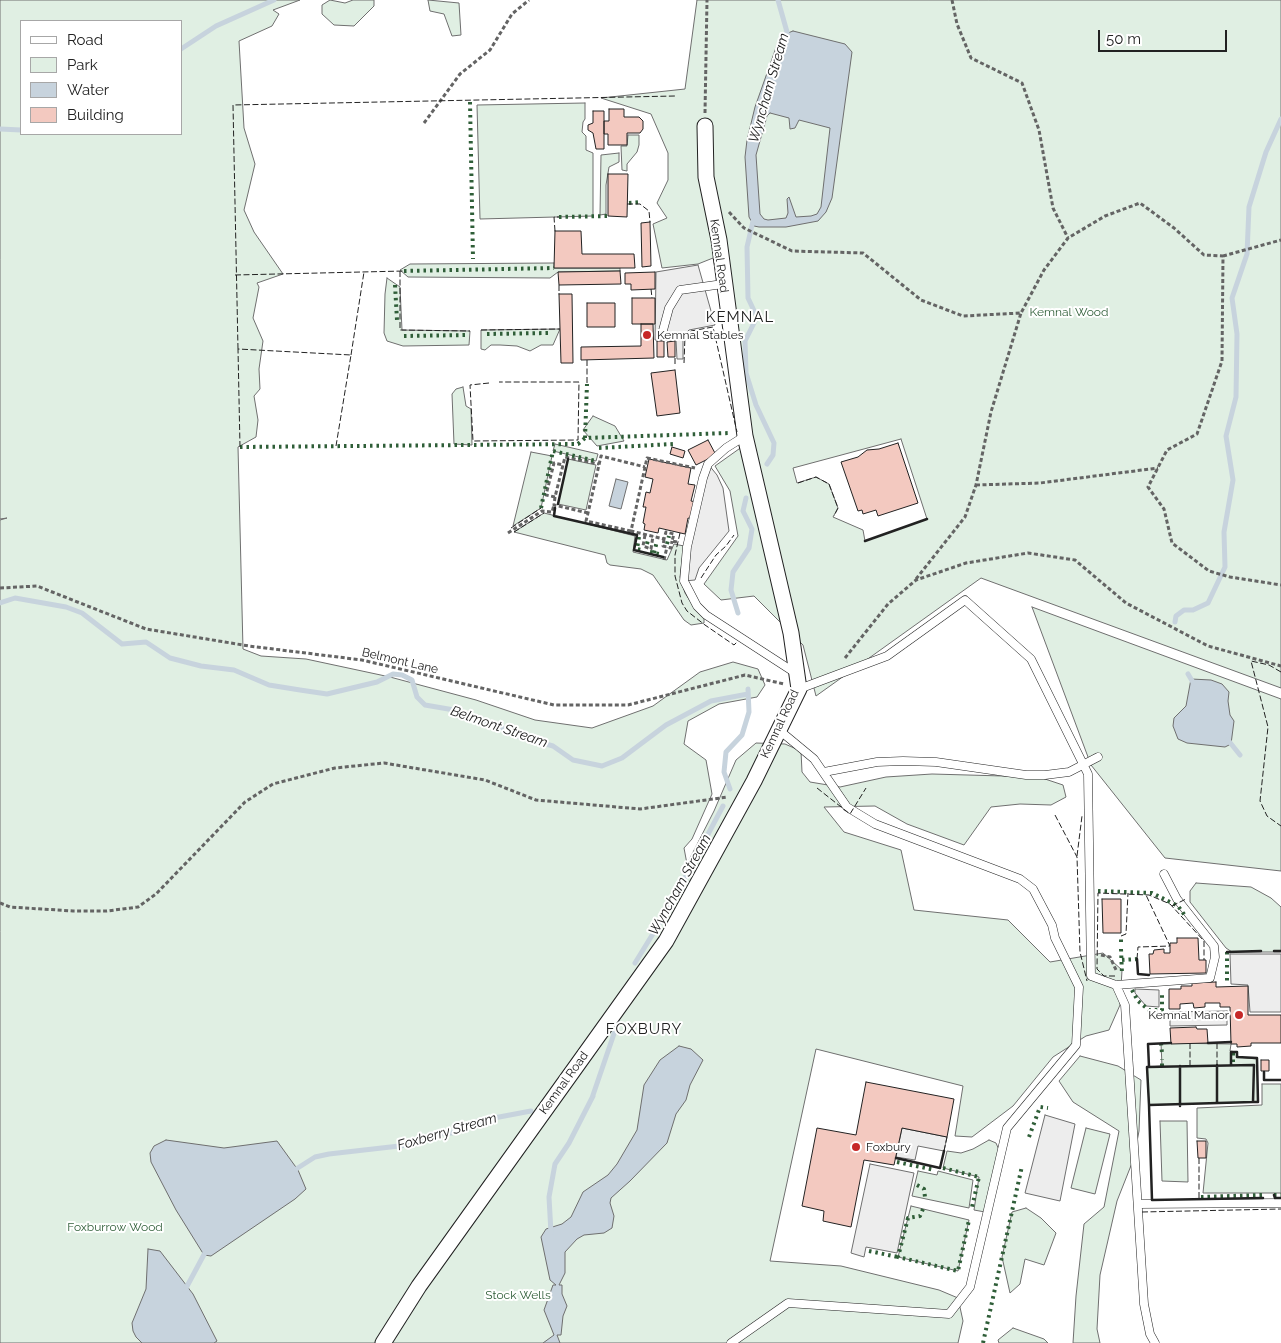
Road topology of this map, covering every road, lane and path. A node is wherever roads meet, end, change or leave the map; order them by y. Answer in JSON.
{"nodes":[{"id":1,"x":529,"y":0,"type":"edge"},
{"id":2,"x":707,"y":0,"type":"edge"},
{"id":3,"x":952,"y":0,"type":"edge"},
{"id":4,"x":424,"y":123,"type":"dead end"},
{"id":5,"x":705,"y":126,"type":"joint"},
{"id":6,"x":744,"y":228,"type":"dead end"},
{"id":7,"x":1068,"y":238,"type":"junction"},
{"id":8,"x":1281,"y":240,"type":"edge"},
{"id":9,"x":1224,"y":256,"type":"junction"},
{"id":10,"x":723,"y":284,"type":"junction"},
{"id":11,"x":1021,"y":313,"type":"junction"},
{"id":12,"x":662,"y":334,"type":"dead end"},
{"id":13,"x":745,"y":436,"type":"junction"},
{"id":14,"x":599,"y":464,"type":"junction"},
{"id":15,"x":563,"y":465,"type":"junction"},
{"id":16,"x":645,"y":467,"type":"junction"},
{"id":17,"x":1158,"y":468,"type":"junction"},
{"id":18,"x":706,"y":470,"type":"junction"},
{"id":19,"x":976,"y":485,"type":"junction"},
{"id":20,"x":555,"y":496,"type":"junction"},
{"id":21,"x":554,"y":505,"type":"junction"},
{"id":22,"x":588,"y":513,"type":"junction"},
{"id":23,"x":631,"y":531,"type":"junction"},
{"id":24,"x":508,"y":532,"type":"dead end"},
{"id":25,"x":646,"y":535,"type":"junction"},
{"id":26,"x":653,"y":536,"type":"junction"},
{"id":27,"x":664,"y":539,"type":"junction"},
{"id":28,"x":672,"y":541,"type":"junction"},
{"id":29,"x":688,"y":544,"type":"junction"},
{"id":30,"x":667,"y":547,"type":"junction"},
{"id":31,"x":664,"y":560,"type":"dead end"},
{"id":32,"x":916,"y":580,"type":"junction"},
{"id":33,"x":1281,"y":585,"type":"edge"},
{"id":34,"x":0,"y":588,"type":"edge"},
{"id":35,"x":841,"y":663,"type":"dead end"},
{"id":36,"x":1281,"y":666,"type":"edge"},
{"id":37,"x":798,"y":681,"type":"junction"},
{"id":38,"x":779,"y":730,"type":"junction"},
{"id":39,"x":1098,"y":757,"type":"dead end"},
{"id":40,"x":1084,"y":766,"type":"junction"},
{"id":41,"x":824,"y":772,"type":"junction"},
{"id":42,"x":746,"y":794,"type":"junction"},
{"id":43,"x":1164,"y":874,"type":"dead end"},
{"id":44,"x":0,"y":903,"type":"edge"},
{"id":45,"x":1100,"y":955,"type":"dead end"},
{"id":46,"x":1118,"y":985,"type":"junction"},
{"id":47,"x":1281,"y":1203,"type":"edge"},
{"id":48,"x":1138,"y":1204,"type":"junction"},
{"id":49,"x":383,"y":1343,"type":"edge"},
{"id":50,"x":732,"y":1343,"type":"edge"},
{"id":51,"x":1155,"y":1343,"type":"edge"}],
"edges":[{"from":1,"to":4,"type":"path"},
{"from":2,"to":5,"type":"path"},
{"from":3,"to":7,"type":"path"},
{"from":5,"to":10,"type":"street","name":"Kemnal Road"},
{"from":6,"to":11,"type":"path"},
{"from":7,"to":9,"type":"path"},
{"from":7,"to":11,"type":"path"},
{"from":8,"to":9,"type":"path"},
{"from":9,"to":17,"type":"path"},
{"from":10,"to":12,"type":"lane"},
{"from":10,"to":13,"type":"street","name":"Kemnal Road"},
{"from":11,"to":19,"type":"path"},
{"from":13,"to":18,"type":"lane"},
{"from":13,"to":37,"type":"street","name":"Kemnal Road"},
{"from":14,"to":15,"type":"path"},
{"from":14,"to":16,"type":"path"},
{"from":14,"to":22,"type":"path"},
{"from":15,"to":20,"type":"path"},
{"from":15,"to":20,"type":"path"},
{"from":16,"to":18,"type":"path"},
{"from":16,"to":23,"type":"path"},
{"from":17,"to":19,"type":"path"},
{"from":17,"to":33,"type":"path"},
{"from":18,"to":29,"type":"lane"},
{"from":19,"to":32,"type":"path"},
{"from":20,"to":21,"type":"path"},
{"from":21,"to":22,"type":"path"},
{"from":21,"to":24,"type":"path"},
{"from":22,"to":23,"type":"path"},
{"from":23,"to":25,"type":"path"},
{"from":25,"to":26,"type":"path"},
{"from":25,"to":26,"type":"path"},
{"from":26,"to":27,"type":"path"},
{"from":27,"to":28,"type":"path"},
{"from":27,"to":30,"type":"path"},
{"from":28,"to":29,"type":"path"},
{"from":28,"to":30,"type":"path"},
{"from":29,"to":37,"type":"lane"},
{"from":30,"to":31,"type":"path"},
{"from":32,"to":35,"type":"path"},
{"from":32,"to":36,"type":"path"},
{"from":34,"to":37,"type":"path","name":"Belmont Lane"},
{"from":37,"to":38,"type":"street","name":"Kemnal Road"},
{"from":37,"to":40,"type":"lane"},
{"from":38,"to":41,"type":"lane"},
{"from":38,"to":42,"type":"street","name":"Kemnal Road"},
{"from":39,"to":40,"type":"lane"},
{"from":40,"to":41,"type":"lane"},
{"from":40,"to":46,"type":"lane"},
{"from":41,"to":50,"type":"lane"},
{"from":42,"to":44,"type":"path"},
{"from":42,"to":49,"type":"street","name":"Kemnal Road"},
{"from":43,"to":46,"type":"lane"},
{"from":45,"to":46,"type":"path"},
{"from":46,"to":48,"type":"lane"},
{"from":47,"to":48,"type":"lane"},
{"from":48,"to":51,"type":"lane"}]}
